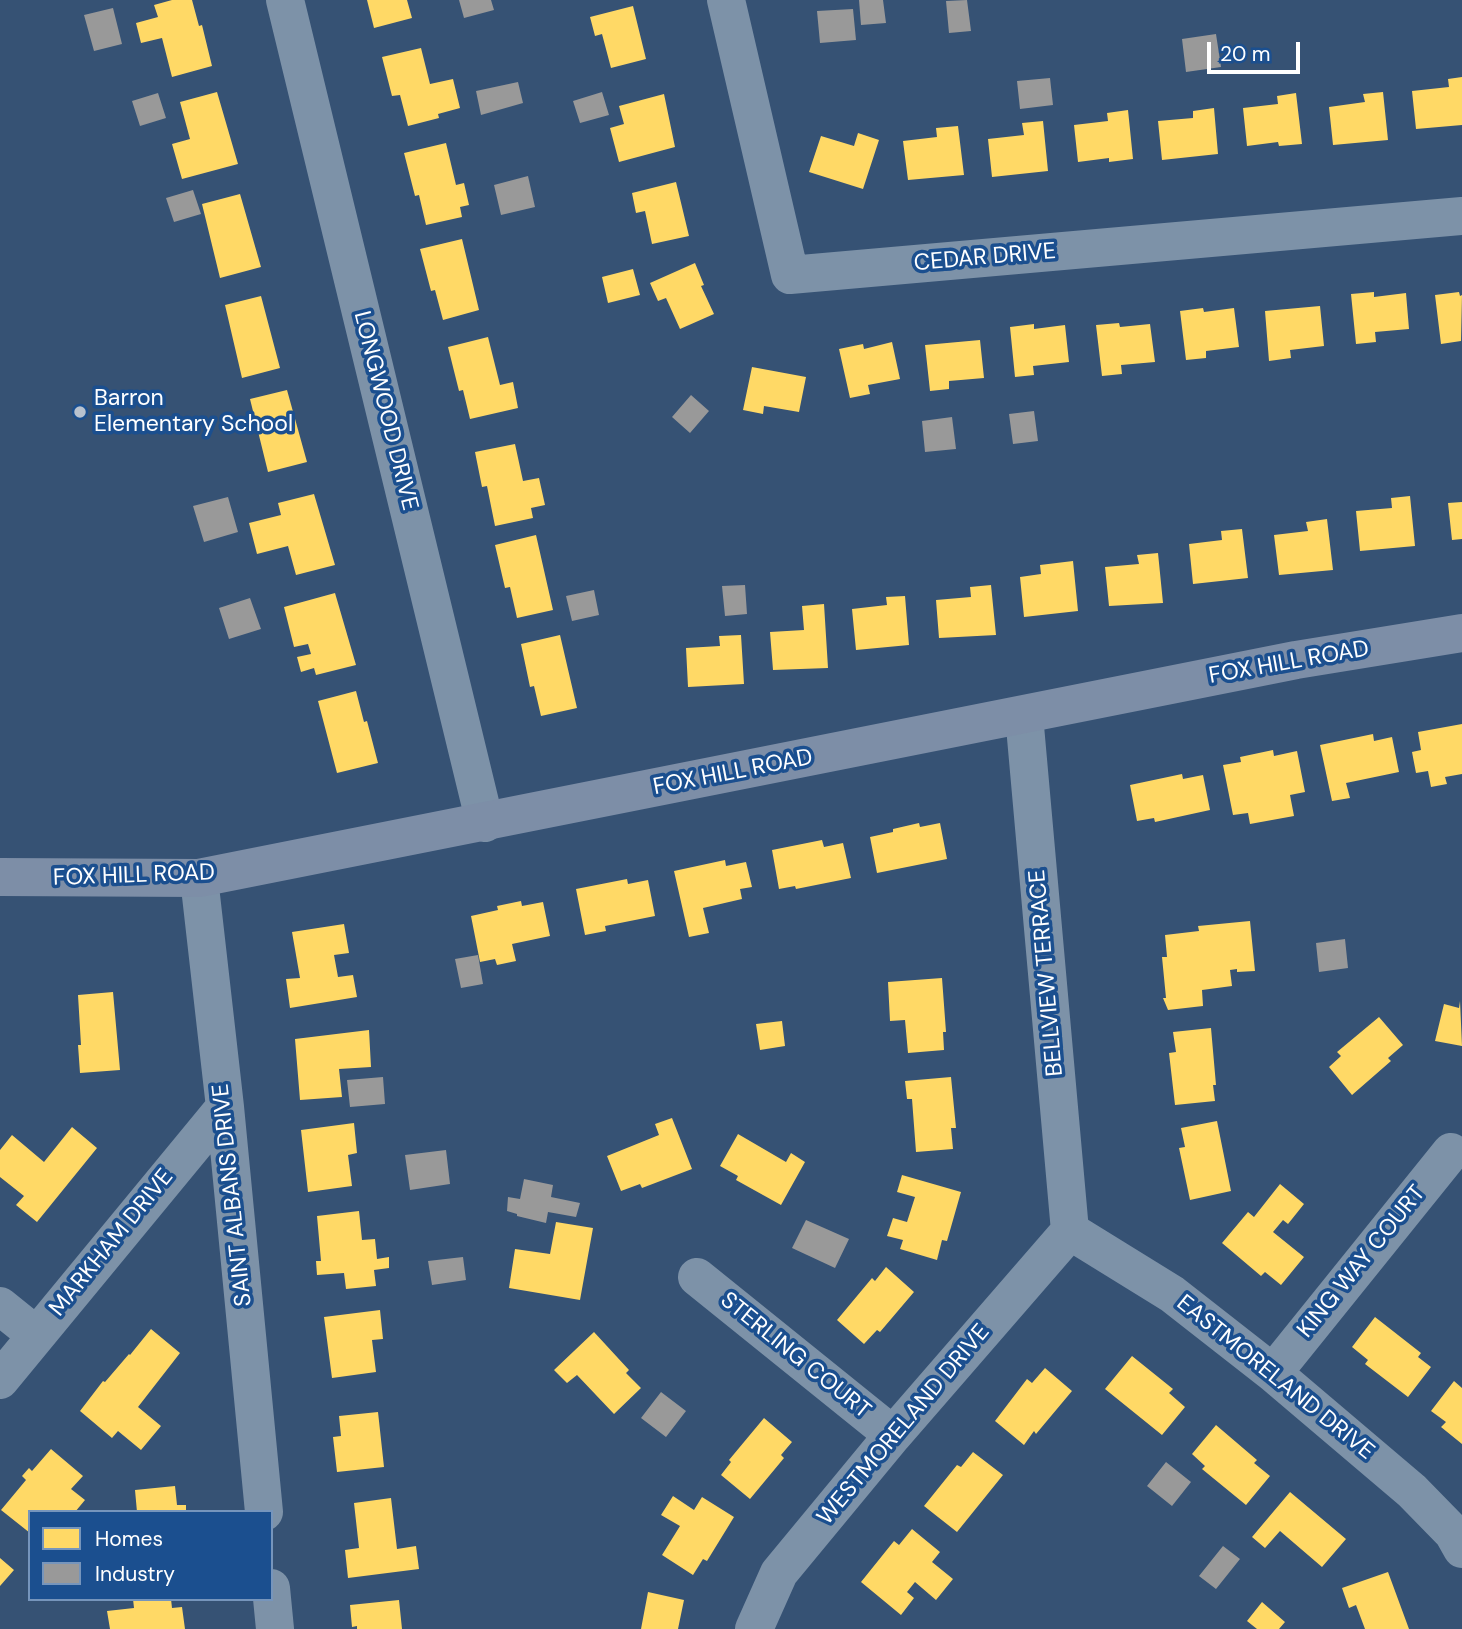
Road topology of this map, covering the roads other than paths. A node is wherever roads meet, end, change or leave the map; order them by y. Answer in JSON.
{"nodes":[{"id":1,"x":285,"y":0,"type":"edge"},
{"id":2,"x":726,"y":0,"type":"edge"},
{"id":3,"x":1462,"y":216,"type":"edge"},
{"id":4,"x":1462,"y":633,"type":"edge"},
{"id":5,"x":1024,"y":715,"type":"junction"},
{"id":6,"x":485,"y":823,"type":"junction"},
{"id":7,"x":0,"y":877,"type":"edge"},
{"id":8,"x":199,"y":878,"type":"junction"},
{"id":9,"x":225,"y":1107,"type":"junction"},
{"id":10,"x":1451,"y":1152,"type":"dead end"},
{"id":11,"x":1070,"y":1231,"type":"junction"},
{"id":12,"x":697,"y":1277,"type":"dead end"},
{"id":13,"x":0,"y":1306,"type":"edge"},
{"id":14,"x":36,"y":1335,"type":"junction"},
{"id":15,"x":1272,"y":1373,"type":"junction"},
{"id":16,"x":0,"y":1380,"type":"edge"},
{"id":17,"x":893,"y":1435,"type":"junction"},
{"id":18,"x":264,"y":1510,"type":"edge"},
{"id":19,"x":1462,"y":1549,"type":"edge"},
{"id":20,"x":272,"y":1601,"type":"edge"},
{"id":21,"x":275,"y":1629,"type":"edge"},
{"id":22,"x":754,"y":1629,"type":"edge"}],
"edges":[{"from":1,"to":6,"type":"street","name":"LONGWOOD DRIVE"},
{"from":2,"to":3,"type":"street","name":"CEDAR DRIVE"},
{"from":4,"to":5,"type":"main road","name":"FOX HILL ROAD"},
{"from":5,"to":6,"type":"main road","name":"FOX HILL ROAD"},
{"from":5,"to":11,"type":"street","name":"BELLVIEW TERRACE"},
{"from":6,"to":8,"type":"main road","name":"FOX HILL ROAD"},
{"from":7,"to":8,"type":"main road","name":"FOX HILL ROAD"},
{"from":8,"to":9,"type":"street","name":"SAINT ALBANS DRIVE"},
{"from":9,"to":14,"type":"street","name":"MARKHAM DRIVE"},
{"from":9,"to":18,"type":"street","name":"SAINT ALBANS DRIVE"},
{"from":10,"to":15,"type":"street","name":"KING WAY COURT"},
{"from":11,"to":15,"type":"street","name":"EASTMORELAND DRIVE"},
{"from":11,"to":17,"type":"street","name":"WESTMORELAND DRIVE"},
{"from":12,"to":17,"type":"street","name":"STERLING COURT"},
{"from":13,"to":14,"type":"street"},
{"from":14,"to":16,"type":"street","name":"MARKHAM DRIVE"},
{"from":15,"to":19,"type":"street","name":"EASTMORELAND DRIVE"},
{"from":17,"to":22,"type":"street","name":"WESTMORELAND DRIVE"},
{"from":20,"to":21,"type":"street"}]}
